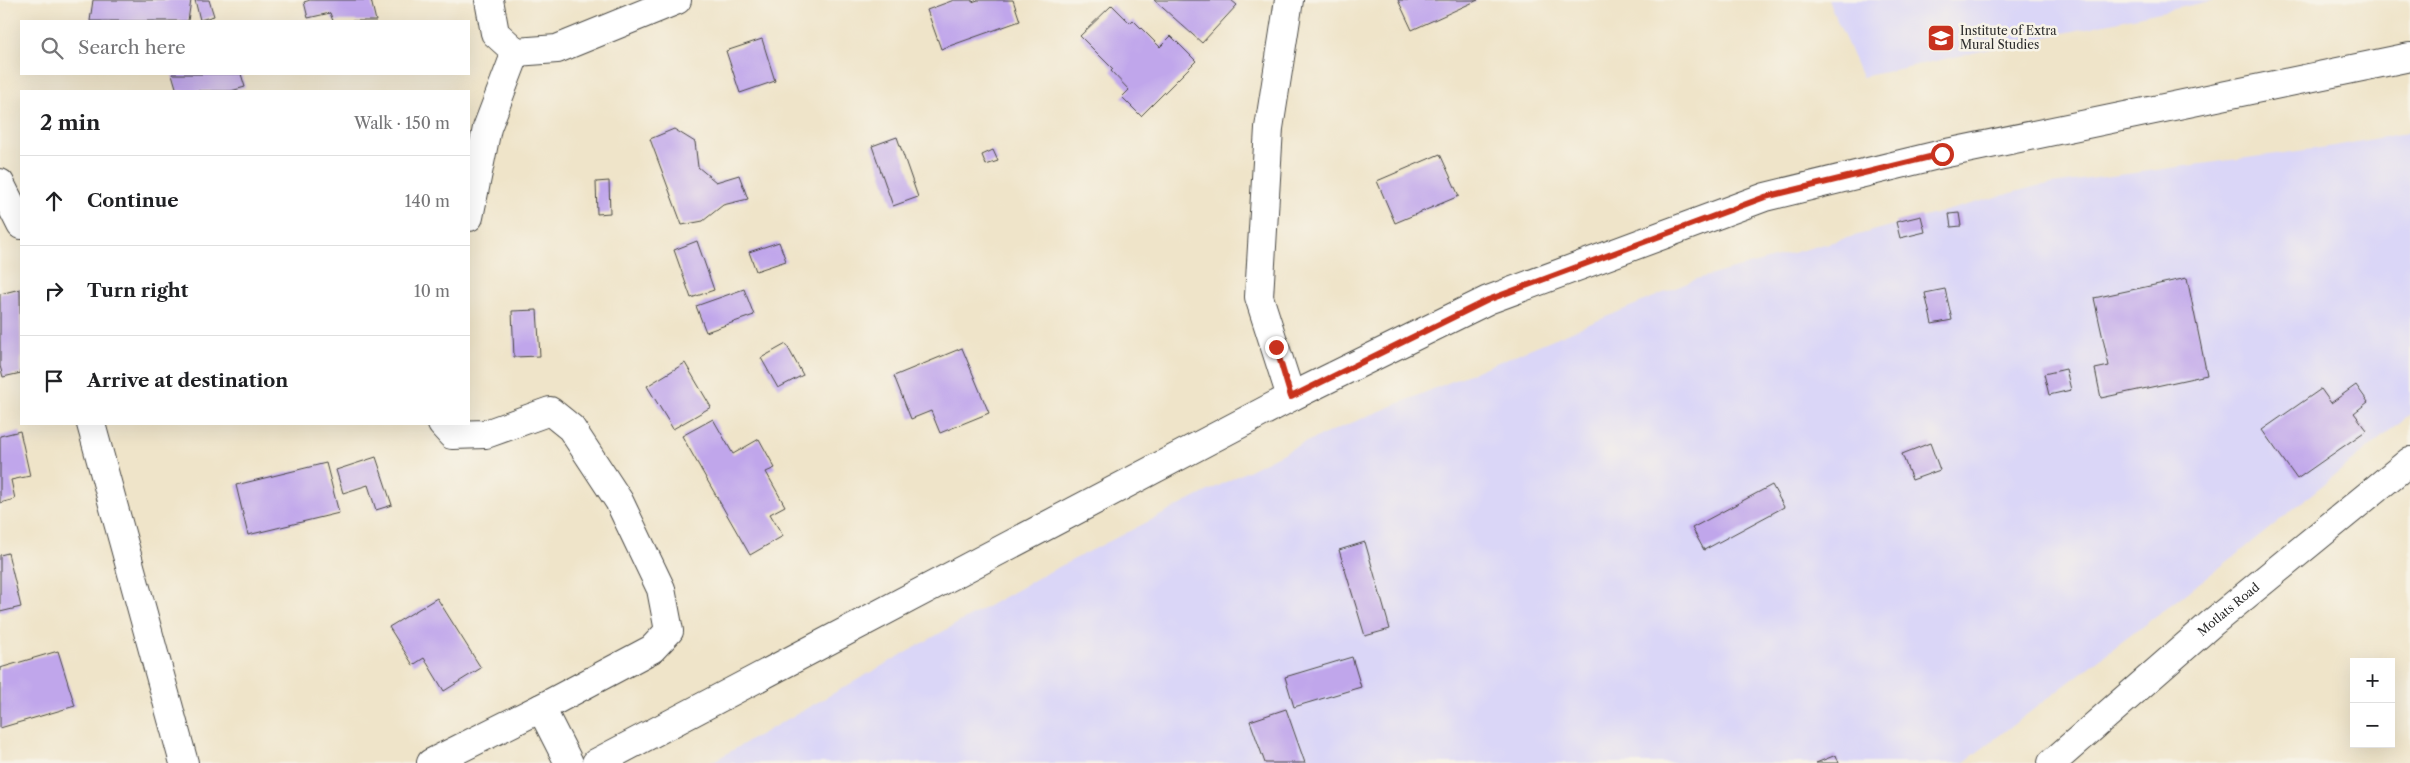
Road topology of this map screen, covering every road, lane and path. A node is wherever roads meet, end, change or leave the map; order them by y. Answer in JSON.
{"nodes":[{"id":1,"x":489,"y":0,"type":"edge"},
{"id":2,"x":677,"y":0,"type":"edge"},
{"id":3,"x":1289,"y":0,"type":"edge"},
{"id":4,"x":516,"y":52,"type":"junction"},
{"id":5,"x":2410,"y":56,"type":"edge"},
{"id":6,"x":0,"y":183,"type":"edge"},
{"id":7,"x":470,"y":212,"type":"edge"},
{"id":8,"x":20,"y":223,"type":"edge"},
{"id":9,"x":1291,"y":397,"type":"junction"},
{"id":10,"x":91,"y":425,"type":"edge"},
{"id":11,"x":443,"y":425,"type":"edge"},
{"id":12,"x":2410,"y":461,"type":"edge"},
{"id":13,"x":541,"y":708,"type":"junction"},
{"id":14,"x":184,"y":763,"type":"edge"},
{"id":15,"x":431,"y":763,"type":"edge"},
{"id":16,"x":569,"y":763,"type":"edge"},
{"id":17,"x":596,"y":763,"type":"edge"},
{"id":18,"x":2052,"y":763,"type":"edge"}],
"edges":[{"from":1,"to":4,"type":"street"},
{"from":2,"to":4,"type":"street"},
{"from":3,"to":9,"type":"street"},
{"from":4,"to":7,"type":"street"},
{"from":5,"to":9,"type":"street"},
{"from":6,"to":8,"type":"street"},
{"from":9,"to":17,"type":"street"},
{"from":10,"to":14,"type":"street"},
{"from":11,"to":13,"type":"street"},
{"from":12,"to":18,"type":"street","name":"Motlats Road"},
{"from":13,"to":15,"type":"street"},
{"from":13,"to":16,"type":"street"}]}
